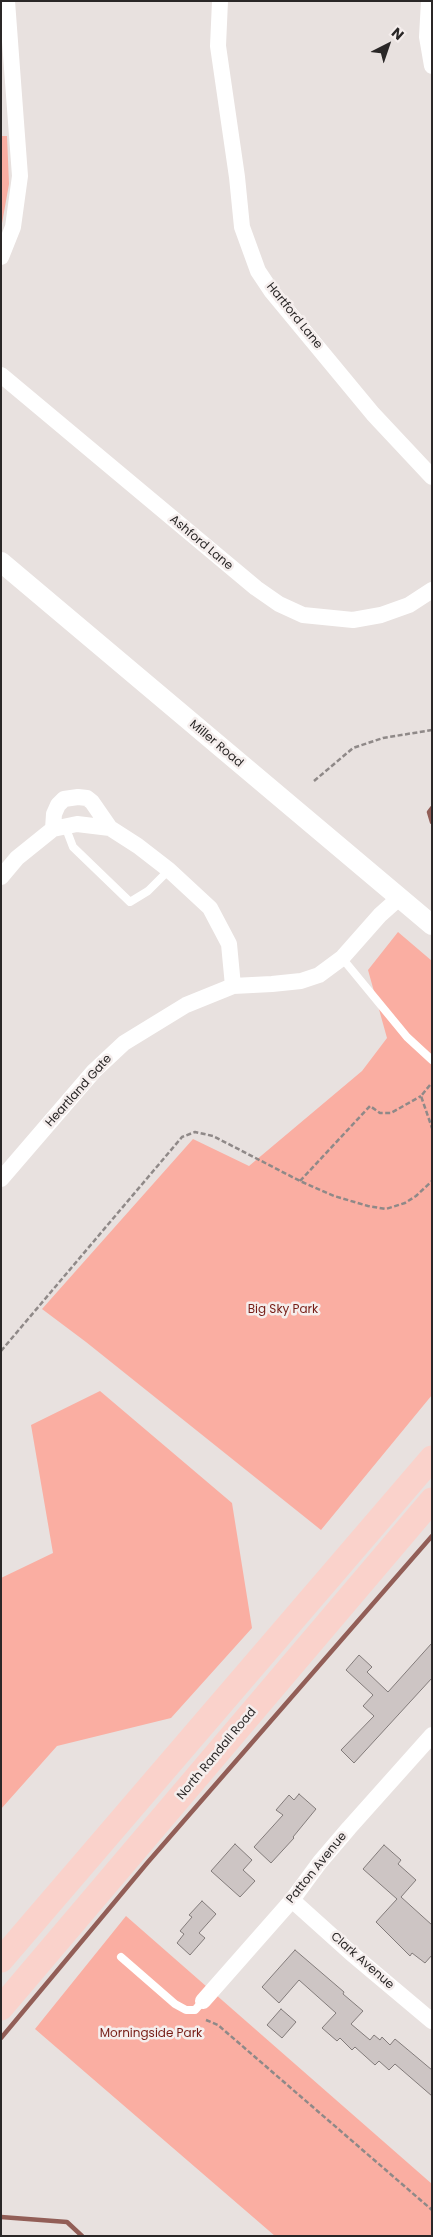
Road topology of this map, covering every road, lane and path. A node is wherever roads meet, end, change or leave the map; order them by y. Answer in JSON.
{"nodes":[{"id":1,"x":7,"y":1,"type":"edge"},
{"id":2,"x":220,"y":1,"type":"edge"},
{"id":3,"x":429,"y":1,"type":"edge"},
{"id":4,"x":432,"y":66,"type":"edge"},
{"id":5,"x":1,"y":257,"type":"edge"},
{"id":6,"x":1,"y":375,"type":"edge"},
{"id":7,"x":432,"y":477,"type":"edge"},
{"id":8,"x":1,"y":562,"type":"edge"},
{"id":9,"x":432,"y":590,"type":"edge"},
{"id":10,"x":432,"y":730,"type":"edge"},
{"id":11,"x":314,"y":781,"type":"dead end"},
{"id":12,"x":59,"y":828,"type":"junction"},
{"id":13,"x":110,"y":828,"type":"junction"},
{"id":14,"x":169,"y":870,"type":"junction"},
{"id":15,"x":1,"y":877,"type":"edge"},
{"id":16,"x":399,"y":898,"type":"junction"},
{"id":17,"x":432,"y":924,"type":"edge"},
{"id":18,"x":342,"y":958,"type":"junction"},
{"id":19,"x":233,"y":986,"type":"junction"},
{"id":20,"x":432,"y":1060,"type":"edge"},
{"id":21,"x":430,"y":1085,"type":"dead end"},
{"id":22,"x":421,"y":1096,"type":"junction"},
{"id":23,"x":432,"y":1128,"type":"edge"},
{"id":24,"x":1,"y":1179,"type":"edge"},
{"id":25,"x":300,"y":1181,"type":"junction"},
{"id":26,"x":432,"y":1181,"type":"edge"},
{"id":27,"x":1,"y":1351,"type":"edge"},
{"id":28,"x":432,"y":1458,"type":"edge"},
{"id":29,"x":432,"y":1500,"type":"edge"},
{"id":30,"x":432,"y":1735,"type":"edge"},
{"id":31,"x":292,"y":1900,"type":"junction"},
{"id":32,"x":120,"y":1957,"type":"dead end"},
{"id":33,"x":1,"y":1960,"type":"edge"},
{"id":34,"x":203,"y":2001,"type":"joint"},
{"id":35,"x":1,"y":2008,"type":"edge"},
{"id":36,"x":206,"y":2020,"type":"dead end"},
{"id":37,"x":432,"y":2021,"type":"edge"},
{"id":38,"x":432,"y":2210,"type":"edge"}],
"edges":[{"from":1,"to":5,"type":"street"},
{"from":2,"to":7,"type":"street","name":"Hartford Lane"},
{"from":3,"to":4,"type":"street"},
{"from":6,"to":9,"type":"street","name":"Ashford Lane"},
{"from":8,"to":16,"type":"street","name":"Miller Road"},
{"from":10,"to":11,"type":"path"},
{"from":12,"to":13,"type":"street"},
{"from":12,"to":13,"type":"street"},
{"from":12,"to":14,"type":"lane"},
{"from":12,"to":15,"type":"street"},
{"from":13,"to":14,"type":"street"},
{"from":14,"to":19,"type":"street"},
{"from":16,"to":17,"type":"street","name":"Miller Road"},
{"from":16,"to":18,"type":"street","name":"Heartland Gate"},
{"from":18,"to":19,"type":"street","name":"Heartland Gate"},
{"from":18,"to":20,"type":"lane"},
{"from":19,"to":24,"type":"street","name":"Heartland Gate"},
{"from":21,"to":22,"type":"path"},
{"from":22,"to":23,"type":"path"},
{"from":22,"to":25,"type":"path"},
{"from":25,"to":26,"type":"path"},
{"from":25,"to":27,"type":"path"},
{"from":28,"to":33,"type":"main road"},
{"from":29,"to":35,"type":"main road","name":"North Randall Road"},
{"from":30,"to":31,"type":"street","name":"Patton Avenue"},
{"from":31,"to":34,"type":"street","name":"Patton Avenue"},
{"from":31,"to":37,"type":"street","name":"Clark Avenue"},
{"from":32,"to":34,"type":"lane"},
{"from":36,"to":38,"type":"path"}]}
